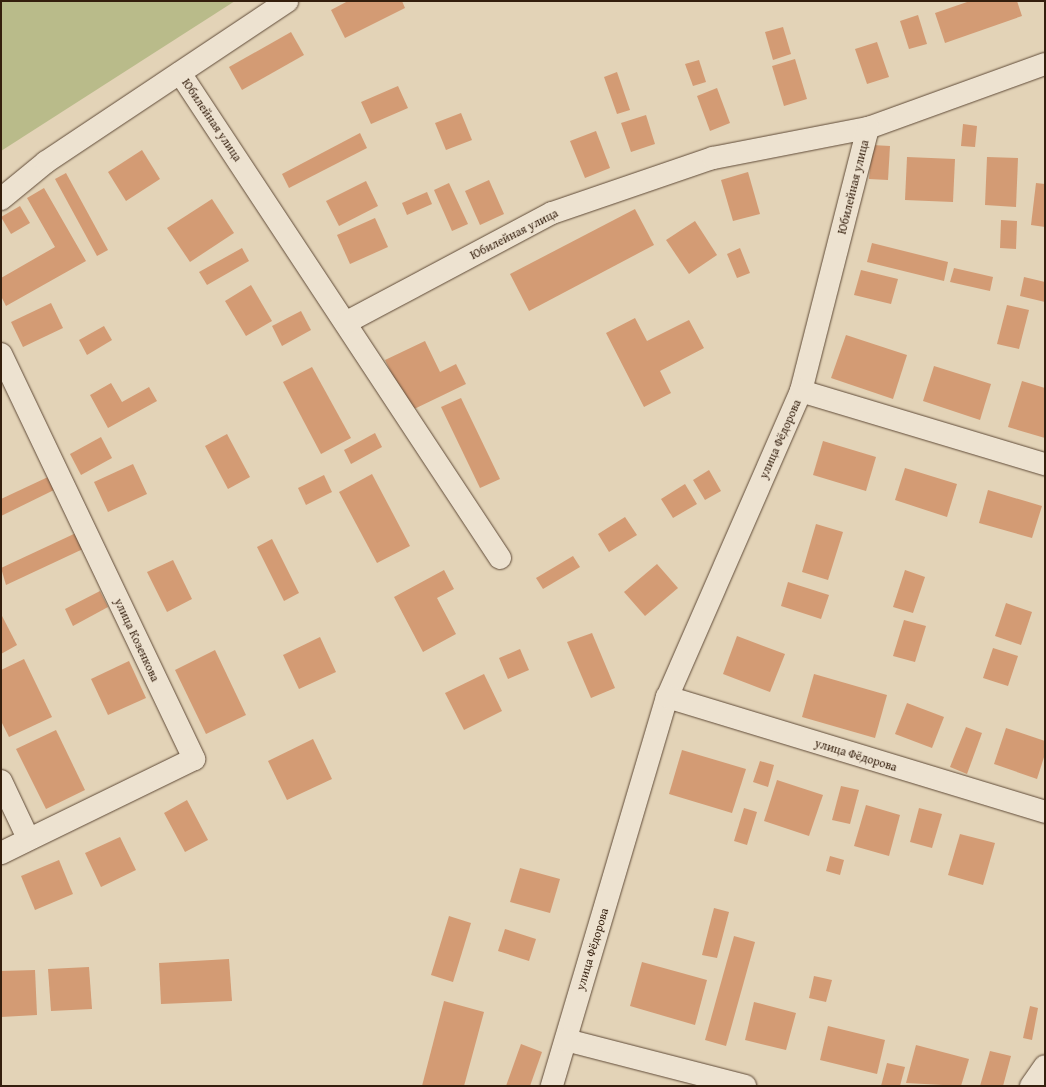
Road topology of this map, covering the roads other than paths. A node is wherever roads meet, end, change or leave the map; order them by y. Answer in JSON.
{"nodes":[{"id":1,"x":287,"y":1,"type":"edge"},
{"id":2,"x":1045,"y":64,"type":"edge"},
{"id":3,"x":180,"y":73,"type":"junction"},
{"id":4,"x":868,"y":128,"type":"junction"},
{"id":5,"x":1,"y":199,"type":"edge"},
{"id":6,"x":347,"y":322,"type":"junction"},
{"id":7,"x":1,"y":354,"type":"edge"},
{"id":8,"x":802,"y":391,"type":"junction"},
{"id":9,"x":1045,"y":464,"type":"edge"},
{"id":10,"x":500,"y":558,"type":"dead end"},
{"id":11,"x":667,"y":697,"type":"junction"},
{"id":12,"x":1,"y":781,"type":"edge"},
{"id":13,"x":1045,"y":812,"type":"edge"},
{"id":14,"x":28,"y":838,"type":"junction"},
{"id":15,"x":1,"y":853,"type":"edge"},
{"id":16,"x":566,"y":1040,"type":"junction"},
{"id":17,"x":1045,"y":1066,"type":"edge"},
{"id":18,"x":552,"y":1086,"type":"edge"},
{"id":19,"x":745,"y":1086,"type":"edge"},
{"id":20,"x":1031,"y":1086,"type":"edge"}],
"edges":[{"from":1,"to":3,"type":"street","name":"Юбилейная улица"},
{"from":2,"to":4,"type":"street"},
{"from":3,"to":5,"type":"street"},
{"from":3,"to":6,"type":"street","name":"Юбилейная улица"},
{"from":4,"to":6,"type":"street","name":"Юбилейная улица"},
{"from":4,"to":8,"type":"street","name":"Юбилейная улица"},
{"from":6,"to":10,"type":"street"},
{"from":7,"to":14,"type":"street","name":"улица Козенкова"},
{"from":8,"to":9,"type":"street","name":"улица Фёдорова"},
{"from":8,"to":11,"type":"street","name":"улица Фёдорова"},
{"from":11,"to":13,"type":"street","name":"улица Фёдорова"},
{"from":11,"to":16,"type":"street","name":"улица Фёдорова"},
{"from":12,"to":14,"type":"street"},
{"from":14,"to":15,"type":"street","name":"улица Козенкова"},
{"from":16,"to":18,"type":"street","name":"улица Фёдорова"},
{"from":16,"to":19,"type":"street"},
{"from":17,"to":20,"type":"street"}]}
